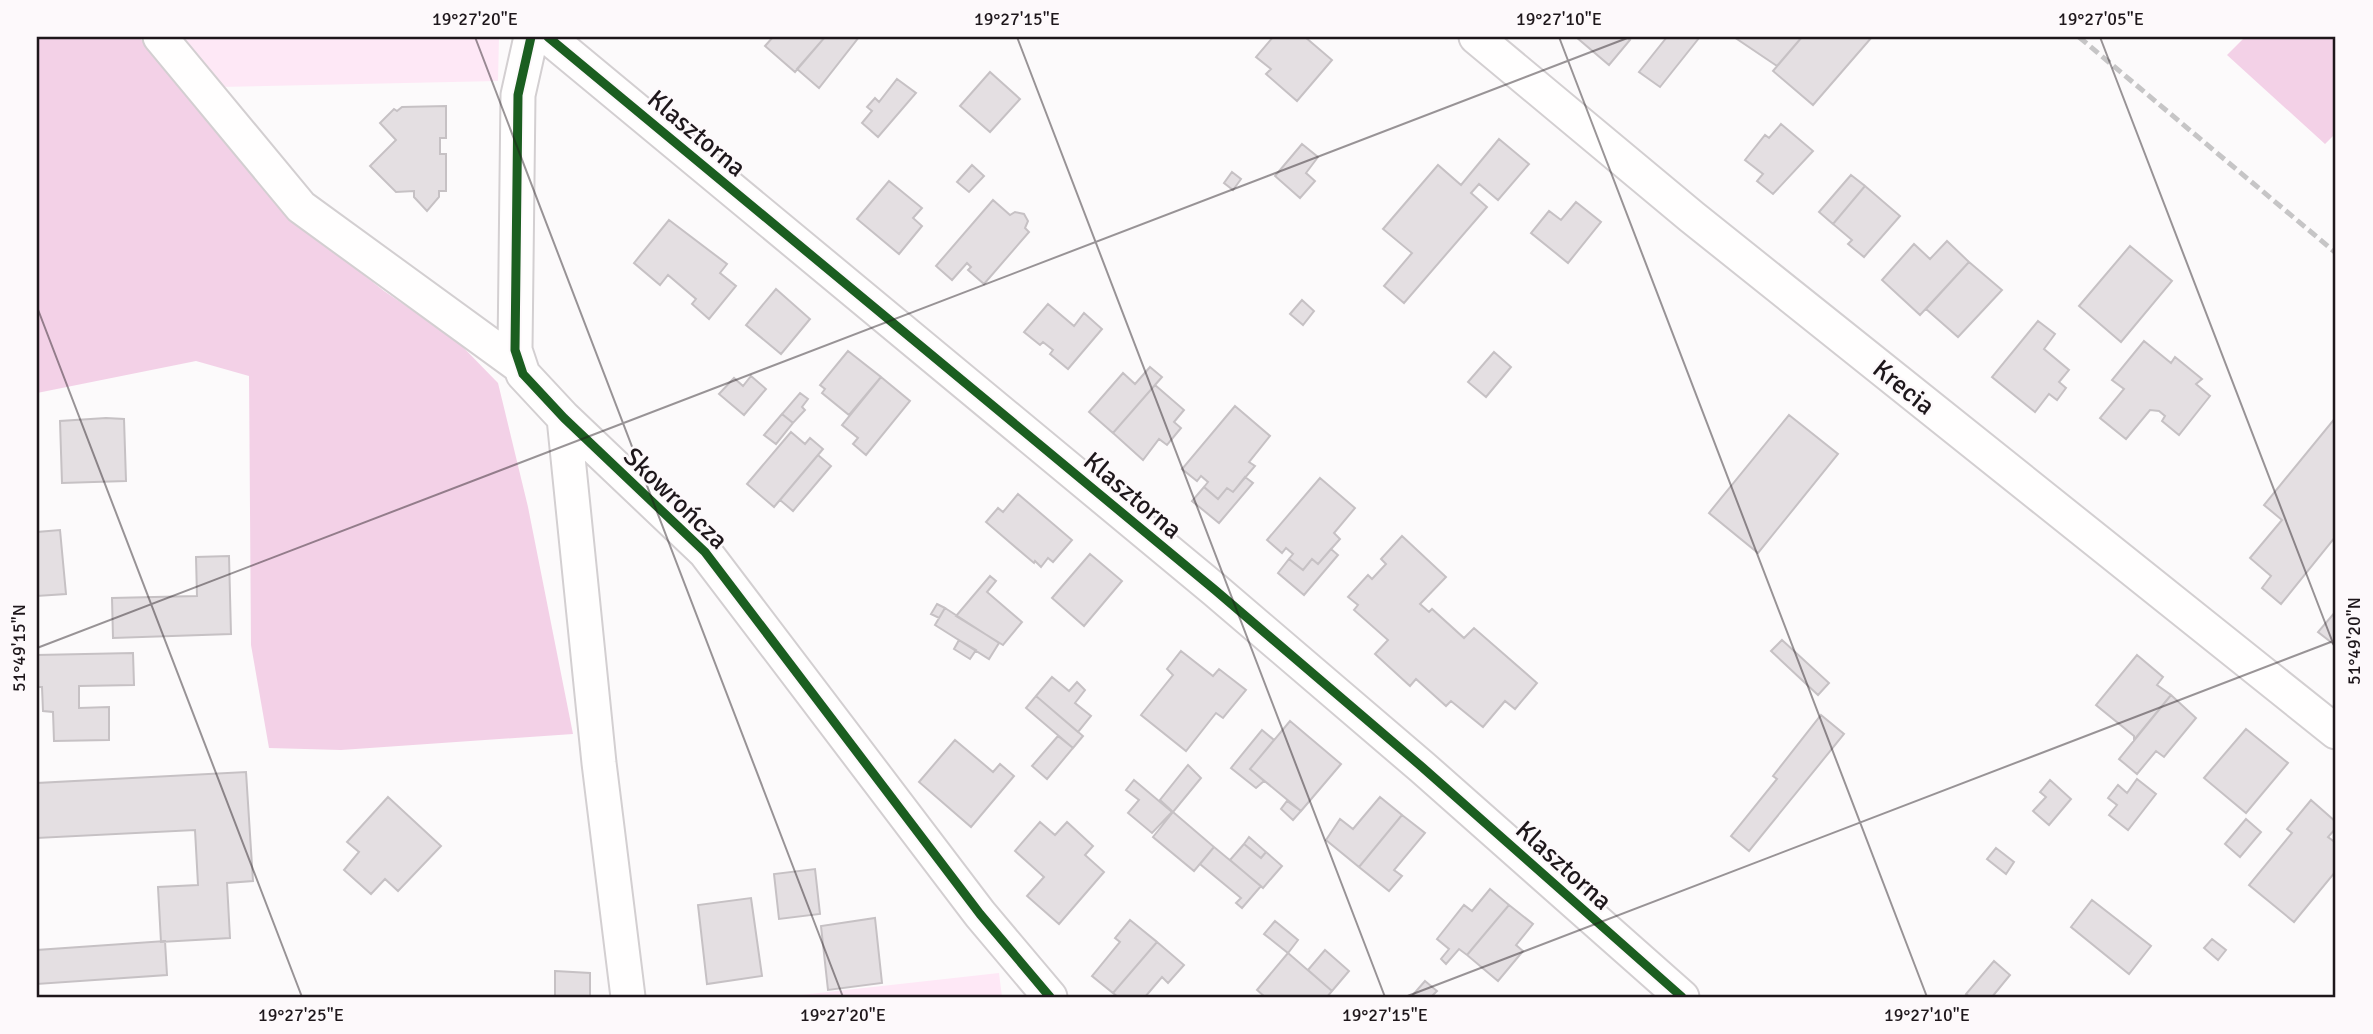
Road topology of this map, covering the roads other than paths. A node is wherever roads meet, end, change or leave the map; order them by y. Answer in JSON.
{"nodes":[{"id":1,"x":160,"y":37,"type":"edge"},
{"id":2,"x":531,"y":37,"type":"edge"},
{"id":3,"x":548,"y":37,"type":"edge"},
{"id":4,"x":1476,"y":37,"type":"edge"},
{"id":5,"x":518,"y":365,"type":"junction"},
{"id":6,"x":564,"y":418,"type":"junction"},
{"id":7,"x":2336,"y":732,"type":"edge"},
{"id":8,"x":628,"y":997,"type":"edge"},
{"id":9,"x":1050,"y":997,"type":"edge"},
{"id":10,"x":1682,"y":997,"type":"edge"}],
"edges":[{"from":1,"to":5,"type":"street","name":"Skowrończa"},
{"from":2,"to":5,"type":"street"},
{"from":3,"to":10,"type":"street","name":"Klasztorna"},
{"from":4,"to":7,"type":"street","name":"Krecia"},
{"from":5,"to":6,"type":"street","name":"Skowrończa"},
{"from":6,"to":8,"type":"street"},
{"from":6,"to":9,"type":"street","name":"Skowrończa"}]}
